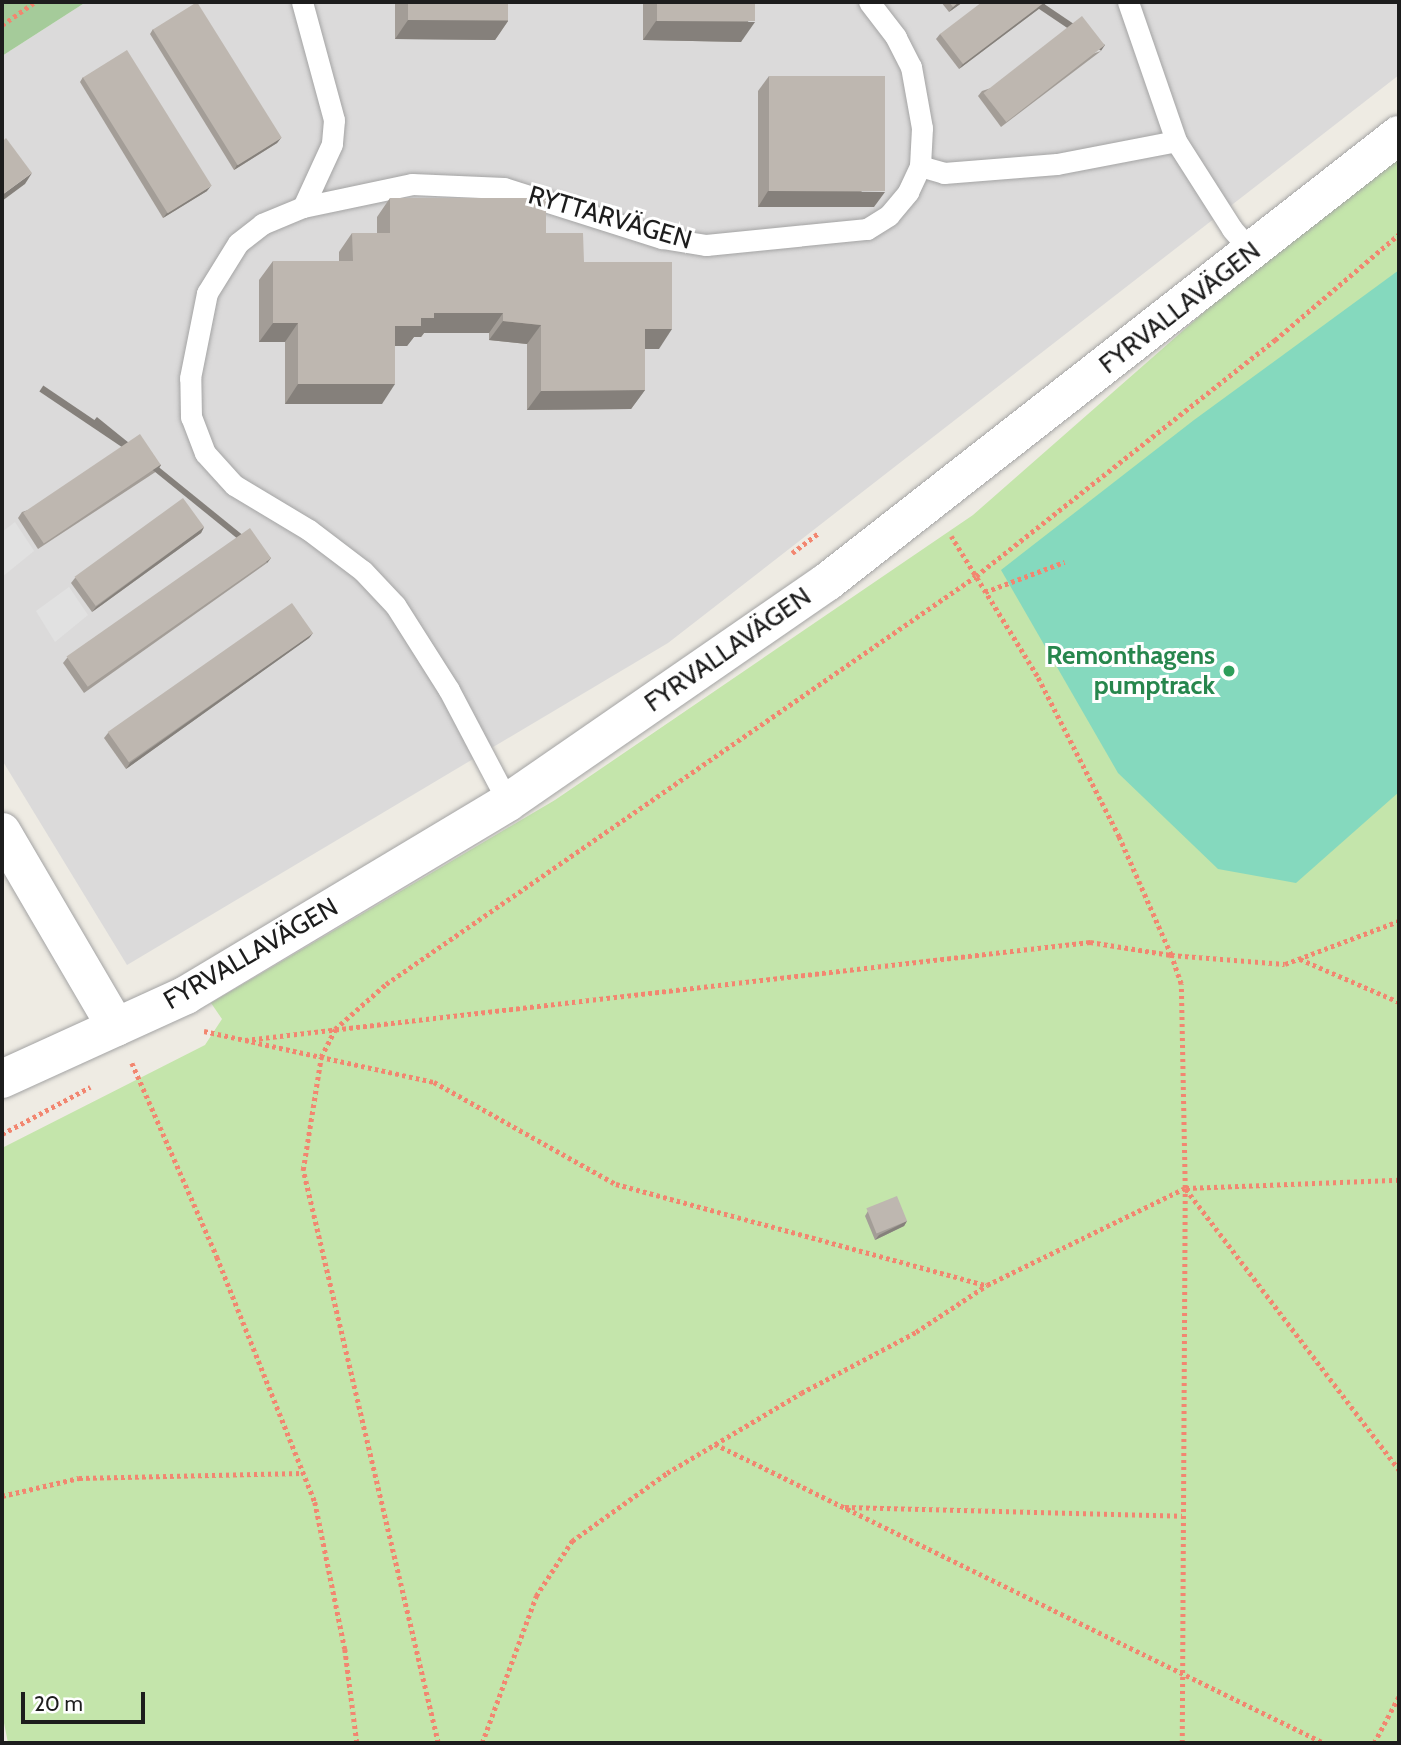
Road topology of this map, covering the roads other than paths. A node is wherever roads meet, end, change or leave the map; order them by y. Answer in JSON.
{"nodes":[{"id":1,"x":302,"y":2,"type":"edge"},
{"id":2,"x":869,"y":2,"type":"edge"},
{"id":3,"x":1128,"y":2,"type":"edge"},
{"id":4,"x":1399,"y":135,"type":"edge"},
{"id":5,"x":1176,"y":141,"type":"junction"},
{"id":6,"x":920,"y":166,"type":"junction"},
{"id":7,"x":303,"y":207,"type":"junction"},
{"id":8,"x":1252,"y":252,"type":"junction"},
{"id":9,"x":508,"y":802,"type":"junction"},
{"id":10,"x":2,"y":832,"type":"edge"},
{"id":11,"x":116,"y":1027,"type":"junction"},
{"id":12,"x":2,"y":1079,"type":"edge"}],
"edges":[{"from":1,"to":7,"type":"lane"},
{"from":2,"to":6,"type":"lane","name":"RYTTARVÄGEN"},
{"from":3,"to":5,"type":"lane"},
{"from":4,"to":8,"type":"street","name":"FYRVALLAVÄGEN"},
{"from":5,"to":6,"type":"lane"},
{"from":5,"to":8,"type":"lane"},
{"from":6,"to":7,"type":"lane","name":"RYTTARVÄGEN"},
{"from":7,"to":9,"type":"lane","name":"RYTTARVÄGEN"},
{"from":8,"to":9,"type":"street","name":"FYRVALLAVÄGEN"},
{"from":9,"to":11,"type":"street","name":"FYRVALLAVÄGEN"},
{"from":10,"to":11,"type":"street"},
{"from":11,"to":12,"type":"street","name":"FYRVALLAVÄGEN"}]}
